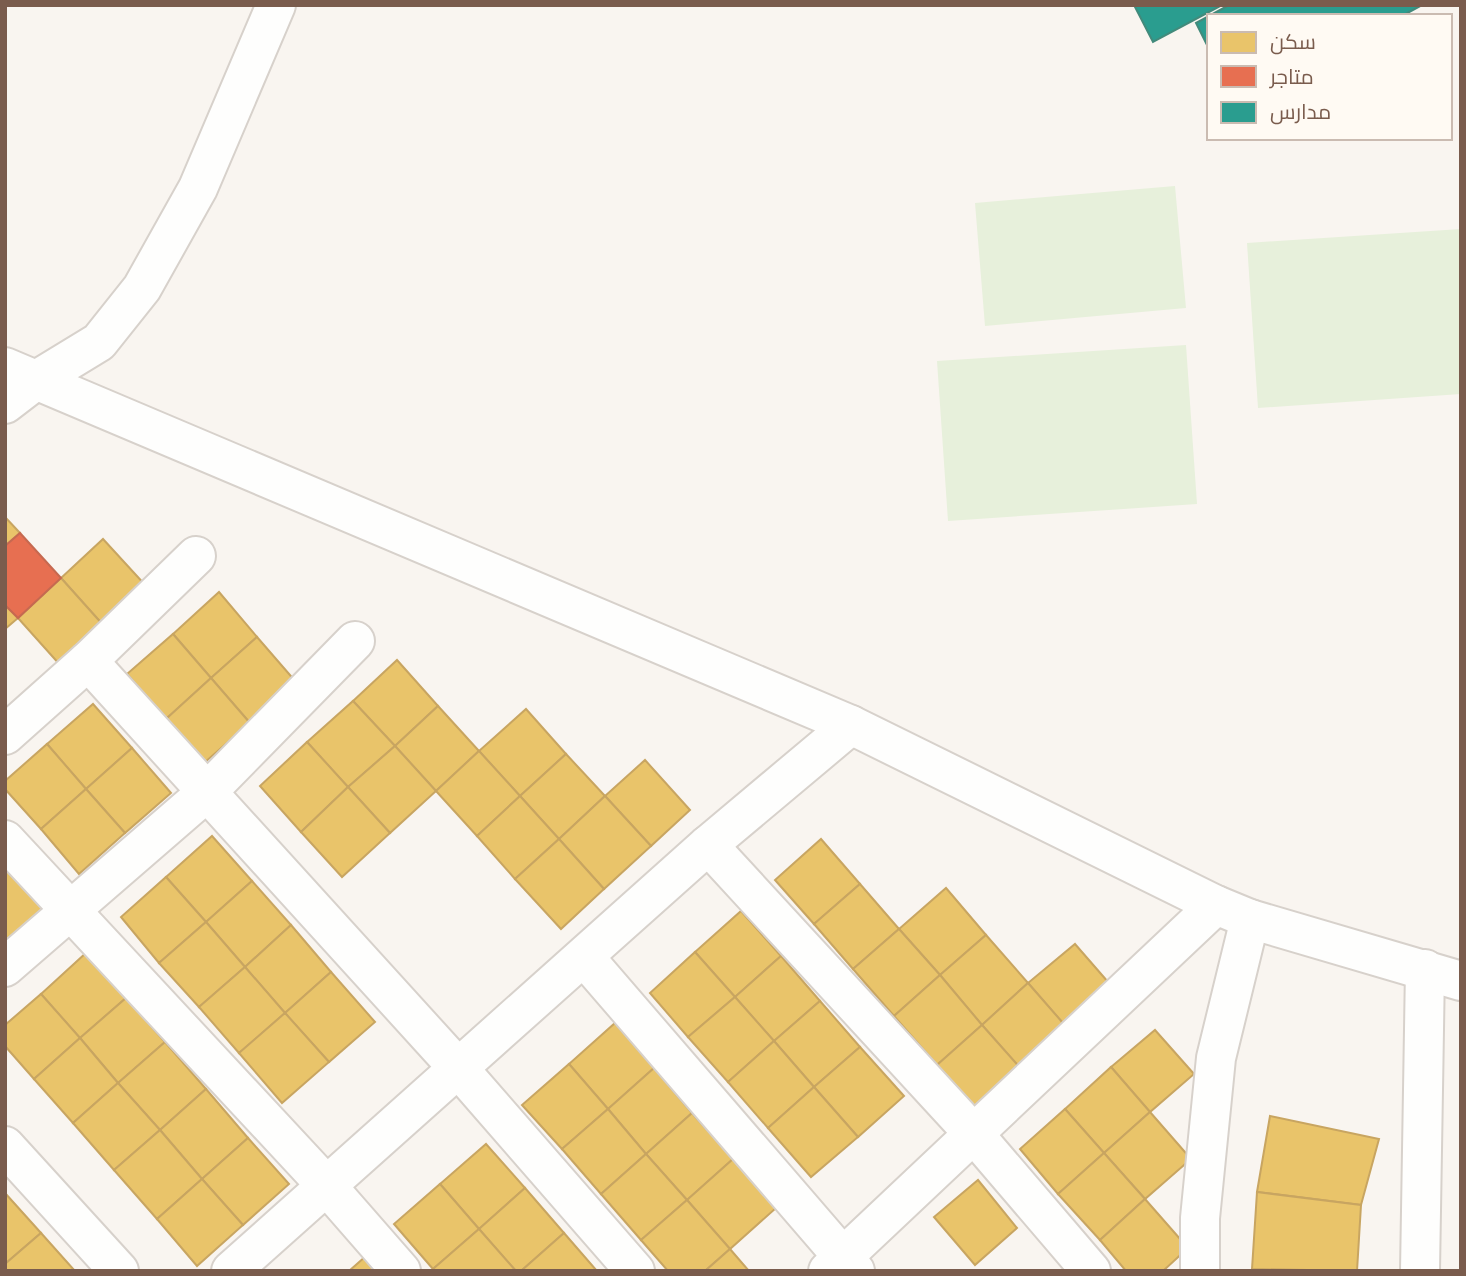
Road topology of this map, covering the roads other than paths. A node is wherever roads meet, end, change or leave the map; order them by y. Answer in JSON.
{"nodes":[{"id":1,"x":276,"y":5,"type":"edge"},
{"id":2,"x":20,"y":374,"type":"edge"},
{"id":3,"x":5,"y":404,"type":"edge"},
{"id":4,"x":197,"y":556,"type":"dead end"},
{"id":5,"x":355,"y":641,"type":"dead end"},
{"id":6,"x":88,"y":661,"type":"junction"},
{"id":7,"x":851,"y":725,"type":"junction"},
{"id":8,"x":5,"y":735,"type":"edge"},
{"id":9,"x":207,"y":792,"type":"junction"},
{"id":10,"x":5,"y":840,"type":"edge"},
{"id":11,"x":708,"y":845,"type":"junction"},
{"id":12,"x":69,"y":909,"type":"junction"},
{"id":13,"x":1233,"y":912,"type":"junction"},
{"id":14,"x":585,"y":958,"type":"junction"},
{"id":15,"x":5,"y":967,"type":"edge"},
{"id":16,"x":1424,"y":970,"type":"junction"},
{"id":17,"x":1461,"y":981,"type":"edge"},
{"id":18,"x":459,"y":1069,"type":"junction"},
{"id":19,"x":973,"y":1133,"type":"junction"},
{"id":20,"x":6,"y":1147,"type":"edge"},
{"id":21,"x":325,"y":1184,"type":"junction"},
{"id":22,"x":842,"y":1266,"type":"edge"},
{"id":23,"x":1088,"y":1270,"type":"edge"},
{"id":24,"x":119,"y":1271,"type":"edge"},
{"id":25,"x":231,"y":1271,"type":"edge"},
{"id":26,"x":401,"y":1271,"type":"edge"},
{"id":27,"x":635,"y":1271,"type":"edge"},
{"id":28,"x":1200,"y":1271,"type":"edge"},
{"id":29,"x":1420,"y":1271,"type":"edge"}],
"edges":[{"from":1,"to":2,"type":"street"},
{"from":2,"to":3,"type":"street"},
{"from":2,"to":7,"type":"street"},
{"from":4,"to":6,"type":"street"},
{"from":5,"to":9,"type":"street"},
{"from":6,"to":8,"type":"street"},
{"from":6,"to":9,"type":"street"},
{"from":7,"to":11,"type":"street"},
{"from":7,"to":13,"type":"street"},
{"from":9,"to":12,"type":"street"},
{"from":9,"to":18,"type":"street"},
{"from":10,"to":12,"type":"street"},
{"from":11,"to":14,"type":"street"},
{"from":11,"to":19,"type":"street"},
{"from":12,"to":15,"type":"street"},
{"from":12,"to":21,"type":"street"},
{"from":13,"to":16,"type":"street"},
{"from":13,"to":19,"type":"street"},
{"from":13,"to":28,"type":"street"},
{"from":14,"to":18,"type":"street"},
{"from":14,"to":22,"type":"street"},
{"from":16,"to":17,"type":"street"},
{"from":16,"to":29,"type":"street"},
{"from":18,"to":21,"type":"street"},
{"from":18,"to":27,"type":"street"},
{"from":19,"to":22,"type":"street"},
{"from":19,"to":23,"type":"street"},
{"from":20,"to":24,"type":"street"},
{"from":21,"to":25,"type":"street"},
{"from":21,"to":26,"type":"street"}]}
